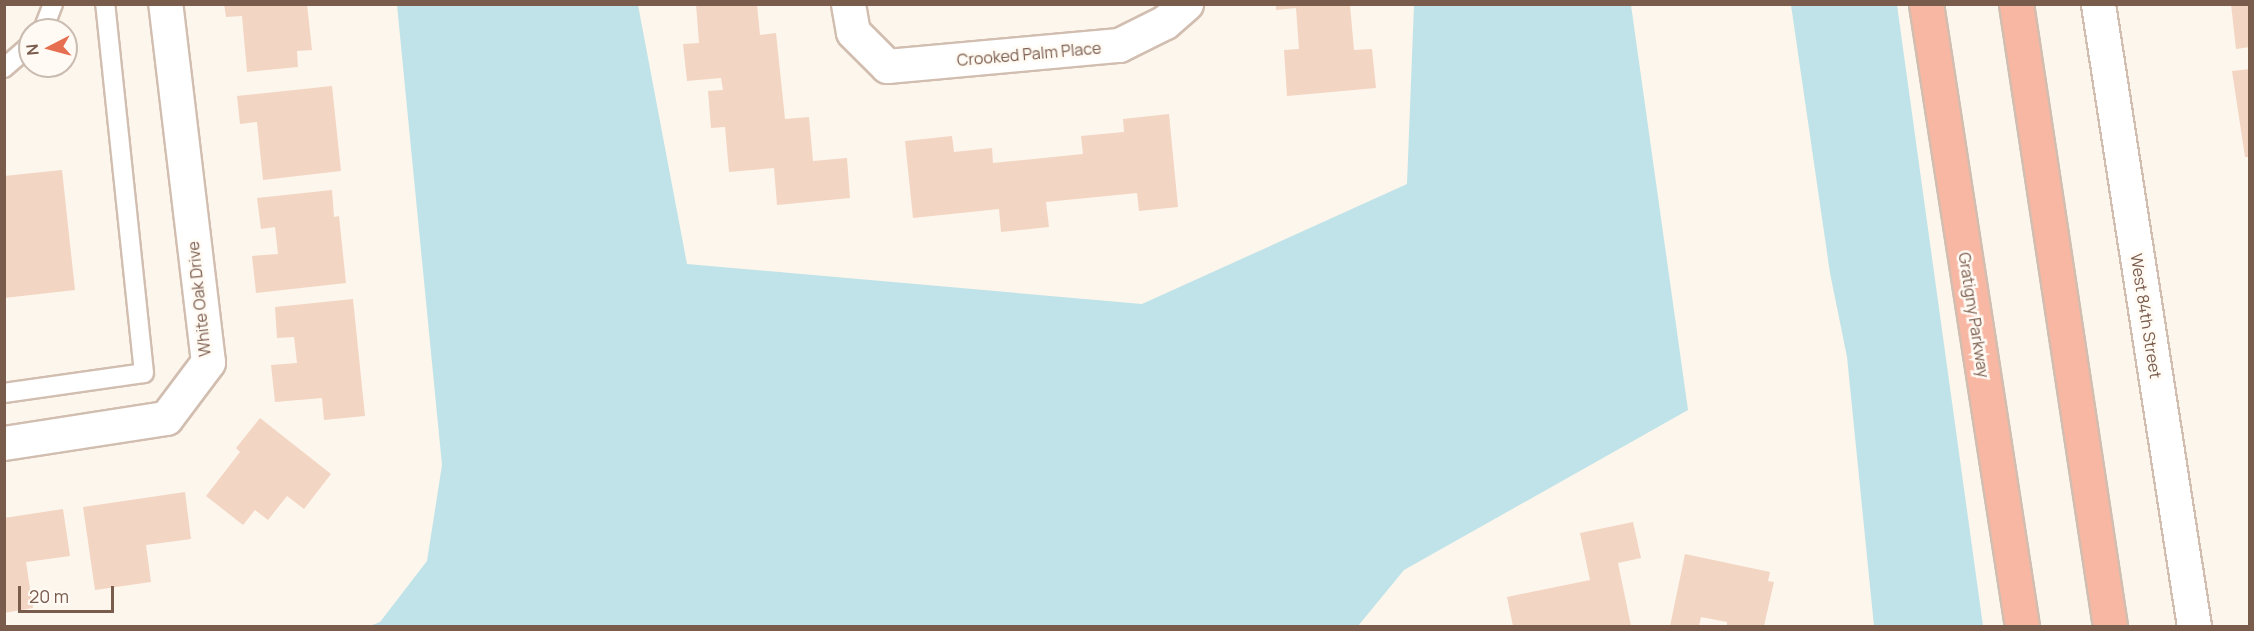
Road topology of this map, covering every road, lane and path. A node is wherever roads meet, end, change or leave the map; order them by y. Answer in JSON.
{"nodes":[{"id":1,"x":105,"y":4,"type":"edge"},
{"id":2,"x":165,"y":4,"type":"edge"},
{"id":3,"x":848,"y":4,"type":"edge"},
{"id":4,"x":1926,"y":4,"type":"edge"},
{"id":5,"x":2016,"y":4,"type":"edge"},
{"id":6,"x":2098,"y":4,"type":"edge"},
{"id":7,"x":1176,"y":13,"type":"edge"},
{"id":8,"x":18,"y":56,"type":"edge"},
{"id":9,"x":4,"y":69,"type":"edge"},
{"id":10,"x":4,"y":393,"type":"edge"},
{"id":11,"x":4,"y":443,"type":"edge"},
{"id":12,"x":2022,"y":627,"type":"edge"},
{"id":13,"x":2110,"y":627,"type":"edge"},
{"id":14,"x":2194,"y":627,"type":"edge"}],
"edges":[{"from":1,"to":10,"type":"lane"},
{"from":2,"to":11,"type":"street","name":"White Oak Drive"},
{"from":3,"to":7,"type":"street","name":"Crooked Palm Place"},
{"from":4,"to":12,"type":"highway","name":"Gratigny Parkway"},
{"from":5,"to":13,"type":"highway"},
{"from":6,"to":14,"type":"street","name":"West 84th Street"},
{"from":8,"to":9,"type":"lane"}]}
